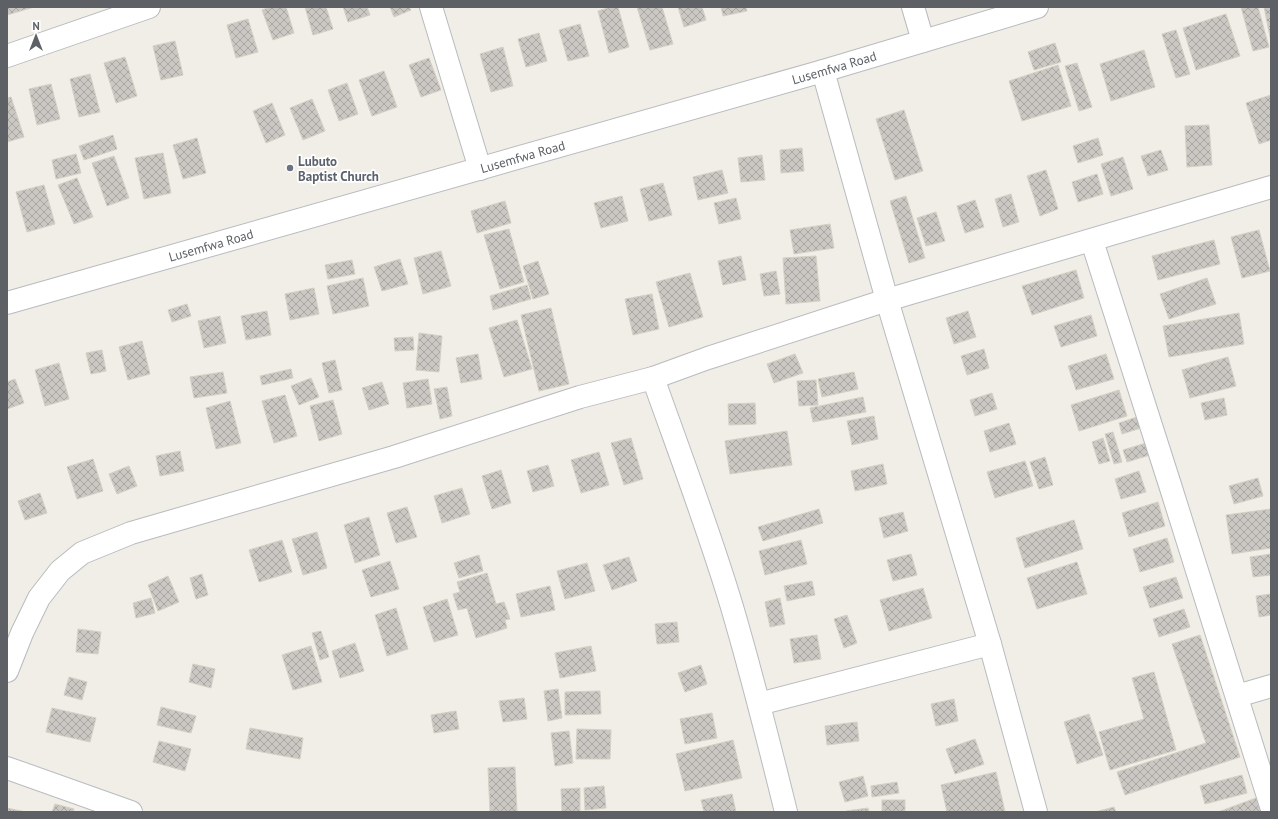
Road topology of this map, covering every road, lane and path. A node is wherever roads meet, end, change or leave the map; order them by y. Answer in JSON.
{"nodes":[{"id":1,"x":149,"y":7,"type":"edge"},
{"id":2,"x":431,"y":7,"type":"edge"},
{"id":3,"x":913,"y":7,"type":"edge"},
{"id":4,"x":1037,"y":7,"type":"edge"},
{"id":5,"x":923,"y":41,"type":"junction"},
{"id":6,"x":7,"y":56,"type":"edge"},
{"id":7,"x":823,"y":71,"type":"junction"},
{"id":8,"x":480,"y":169,"type":"junction"},
{"id":9,"x":1271,"y":187,"type":"edge"},
{"id":10,"x":1092,"y":241,"type":"junction"},
{"id":11,"x":887,"y":300,"type":"junction"},
{"id":12,"x":7,"y":303,"type":"edge"},
{"id":13,"x":653,"y":378,"type":"junction"},
{"id":14,"x":990,"y":644,"type":"junction"},
{"id":15,"x":7,"y":671,"type":"edge"},
{"id":16,"x":1271,"y":686,"type":"edge"},
{"id":17,"x":1236,"y":696,"type":"junction"},
{"id":18,"x":759,"y":704,"type":"junction"},
{"id":19,"x":7,"y":768,"type":"edge"},
{"id":20,"x":1271,"y":806,"type":"edge"},
{"id":21,"x":131,"y":812,"type":"edge"},
{"id":22,"x":786,"y":812,"type":"edge"},
{"id":23,"x":1036,"y":812,"type":"edge"}],
"edges":[{"from":1,"to":6,"type":"street"},
{"from":2,"to":8,"type":"street"},
{"from":3,"to":5,"type":"street"},
{"from":4,"to":5,"type":"street","name":"Lusemfwa Road"},
{"from":5,"to":7,"type":"street","name":"Lusemfwa Road"},
{"from":7,"to":8,"type":"street","name":"Lusemfwa Road"},
{"from":7,"to":11,"type":"street"},
{"from":8,"to":12,"type":"street","name":"Lusemfwa Road"},
{"from":9,"to":10,"type":"street"},
{"from":10,"to":11,"type":"street"},
{"from":10,"to":17,"type":"street"},
{"from":11,"to":13,"type":"street"},
{"from":11,"to":14,"type":"street"},
{"from":13,"to":15,"type":"street"},
{"from":13,"to":18,"type":"street"},
{"from":14,"to":18,"type":"street"},
{"from":14,"to":23,"type":"street"},
{"from":16,"to":17,"type":"street"},
{"from":17,"to":20,"type":"street"},
{"from":18,"to":22,"type":"street"},
{"from":19,"to":21,"type":"street"}]}
